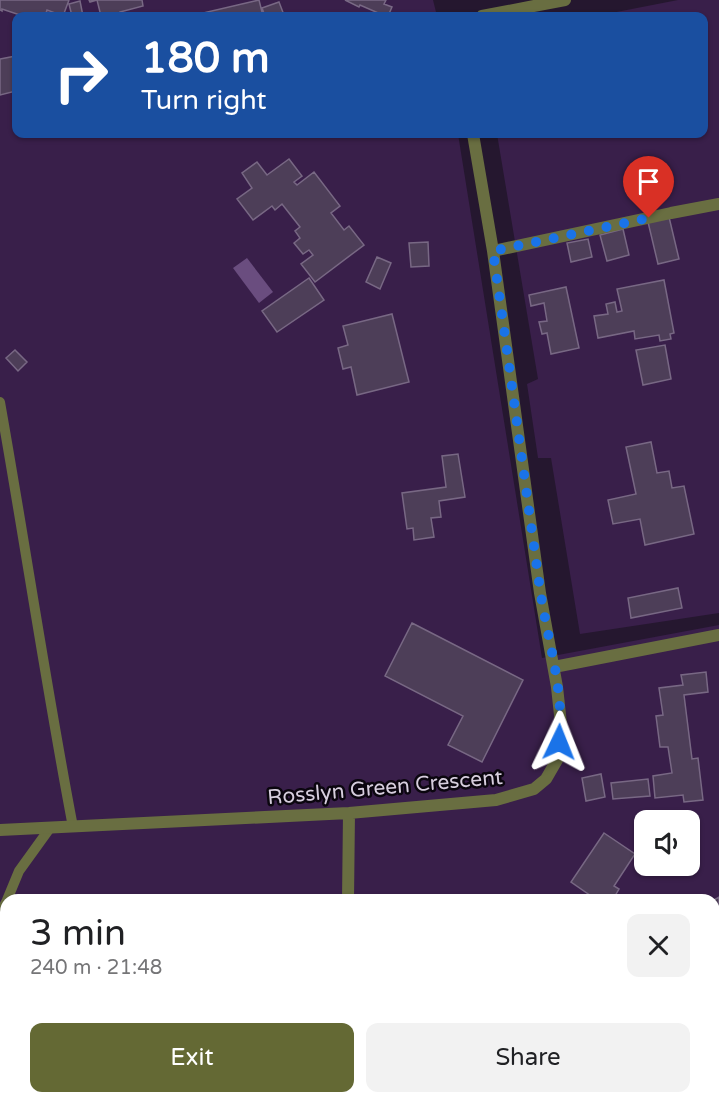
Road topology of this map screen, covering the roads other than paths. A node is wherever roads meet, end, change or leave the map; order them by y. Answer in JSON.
{"nodes":[{"id":1,"x":565,"y":0,"type":"edge"},
{"id":2,"x":503,"y":12,"type":"edge"},
{"id":3,"x":474,"y":138,"type":"edge"},
{"id":4,"x":719,"y":204,"type":"edge"},
{"id":5,"x":493,"y":251,"type":"junction"},
{"id":6,"x":0,"y":402,"type":"edge"},
{"id":7,"x":719,"y":635,"type":"edge"},
{"id":8,"x":554,"y":666,"type":"junction"},
{"id":9,"x":348,"y":813,"type":"junction"},
{"id":10,"x":73,"y":827,"type":"junction"},
{"id":11,"x":50,"y":828,"type":"junction"},
{"id":12,"x":0,"y":830,"type":"edge"},
{"id":13,"x":9,"y":894,"type":"edge"},
{"id":14,"x":348,"y":894,"type":"edge"}],
"edges":[{"from":1,"to":2,"type":"street"},
{"from":3,"to":5,"type":"street","name":"Rosslyn Green Crescent"},
{"from":4,"to":5,"type":"street"},
{"from":5,"to":8,"type":"street","name":"Rosslyn Green Crescent"},
{"from":6,"to":10,"type":"lane"},
{"from":7,"to":8,"type":"street"},
{"from":8,"to":9,"type":"street","name":"Rosslyn Green Crescent"},
{"from":9,"to":10,"type":"street","name":"Rosslyn Green Crescent"},
{"from":9,"to":14,"type":"street"},
{"from":10,"to":11,"type":"street","name":"Rosslyn Green Crescent"},
{"from":11,"to":12,"type":"street","name":"Rosslyn Green Crescent"},
{"from":11,"to":13,"type":"lane"}]}
